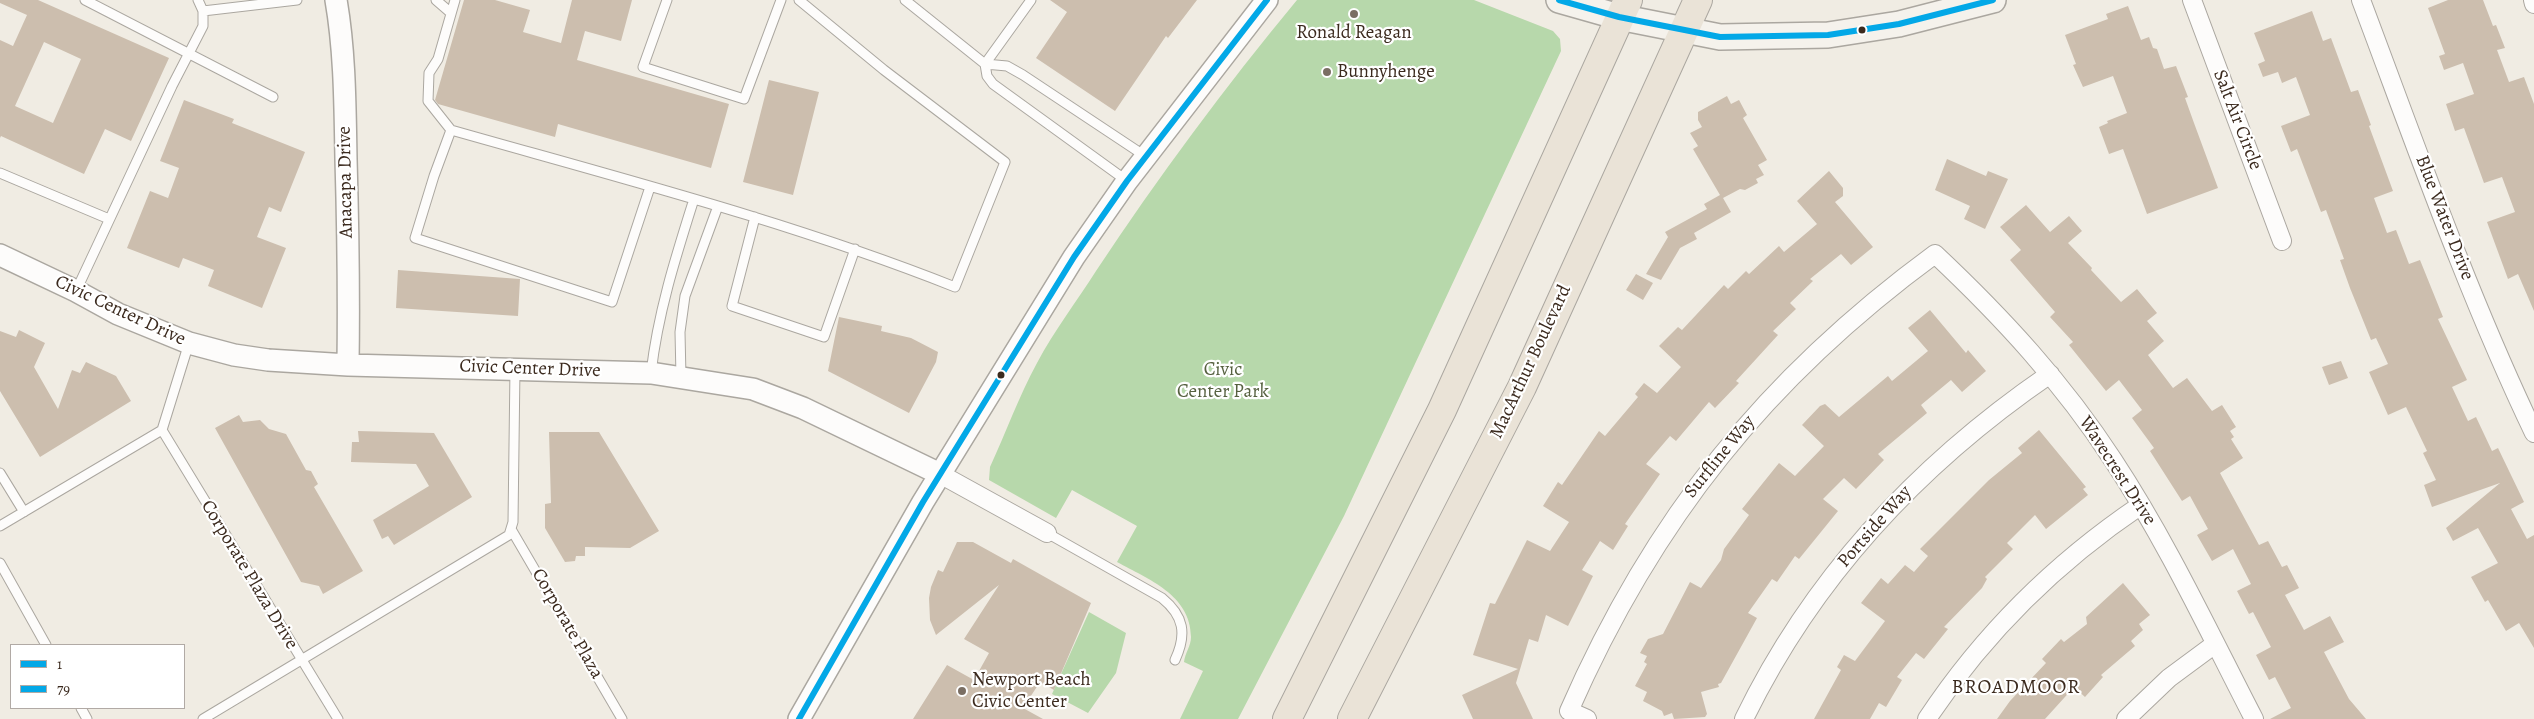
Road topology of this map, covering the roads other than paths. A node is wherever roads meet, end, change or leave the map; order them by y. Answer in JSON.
{"nodes":[{"id":1,"x":85,"y":0,"type":"edge"},
{"id":2,"x":198,"y":0,"type":"edge"},
{"id":3,"x":297,"y":0,"type":"edge"},
{"id":4,"x":336,"y":0,"type":"edge"},
{"id":5,"x":436,"y":0,"type":"edge"},
{"id":6,"x":455,"y":0,"type":"edge"},
{"id":7,"x":667,"y":0,"type":"edge"},
{"id":8,"x":781,"y":0,"type":"edge"},
{"id":9,"x":798,"y":0,"type":"edge"},
{"id":10,"x":905,"y":0,"type":"edge"},
{"id":11,"x":1031,"y":0,"type":"edge"},
{"id":12,"x":1267,"y":0,"type":"edge"},
{"id":13,"x":1559,"y":0,"type":"edge"},
{"id":14,"x":1698,"y":0,"type":"edge"},
{"id":15,"x":1993,"y":0,"type":"edge"},
{"id":16,"x":2192,"y":0,"type":"edge"},
{"id":17,"x":2361,"y":0,"type":"edge"},
{"id":18,"x":2532,"y":0,"type":"edge"},
{"id":19,"x":242,"y":4,"type":"edge"},
{"id":20,"x":2534,"y":4,"type":"edge"},
{"id":21,"x":1624,"y":9,"type":"edge"},
{"id":22,"x":203,"y":11,"type":"junction"},
{"id":23,"x":451,"y":13,"type":"junction"},
{"id":24,"x":1683,"y":30,"type":"junction"},
{"id":25,"x":189,"y":54,"type":"junction"},
{"id":26,"x":985,"y":64,"type":"junction"},
{"id":27,"x":273,"y":97,"type":"dead end"},
{"id":28,"x":451,"y":130,"type":"junction"},
{"id":29,"x":1146,"y":157,"type":"junction"},
{"id":30,"x":0,"y":173,"type":"edge"},
{"id":31,"x":1127,"y":181,"type":"junction"},
{"id":32,"x":650,"y":187,"type":"junction"},
{"id":33,"x":694,"y":199,"type":"junction"},
{"id":34,"x":718,"y":206,"type":"junction"},
{"id":35,"x":755,"y":217,"type":"junction"},
{"id":36,"x":109,"y":219,"type":"junction"},
{"id":37,"x":2282,"y":241,"type":"dead end"},
{"id":38,"x":855,"y":249,"type":"junction"},
{"id":39,"x":1935,"y":254,"type":"joint"},
{"id":40,"x":0,"y":255,"type":"edge"},
{"id":41,"x":76,"y":290,"type":"junction"},
{"id":42,"x":189,"y":343,"type":"junction"},
{"id":43,"x":348,"y":365,"type":"junction"},
{"id":44,"x":515,"y":368,"type":"junction"},
{"id":45,"x":651,"y":373,"type":"junction"},
{"id":46,"x":2050,"y":374,"type":"junction"},
{"id":47,"x":681,"y":378,"type":"junction"},
{"id":48,"x":162,"y":430,"type":"junction"},
{"id":49,"x":2534,"y":433,"type":"edge"},
{"id":50,"x":0,"y":473,"type":"edge"},
{"id":51,"x":940,"y":474,"type":"junction"},
{"id":52,"x":2141,"y":505,"type":"junction"},
{"id":53,"x":24,"y":512,"type":"junction"},
{"id":54,"x":0,"y":526,"type":"edge"},
{"id":55,"x":511,"y":529,"type":"junction"},
{"id":56,"x":1047,"y":533,"type":"joint"},
{"id":57,"x":0,"y":563,"type":"edge"},
{"id":58,"x":45,"y":644,"type":"edge"},
{"id":59,"x":2215,"y":644,"type":"junction"},
{"id":60,"x":1175,"y":660,"type":"dead end"},
{"id":61,"x":302,"y":662,"type":"junction"},
{"id":62,"x":203,"y":719,"type":"edge"},
{"id":63,"x":338,"y":719,"type":"edge"},
{"id":64,"x":622,"y":719,"type":"edge"},
{"id":65,"x":799,"y":719,"type":"edge"},
{"id":66,"x":1286,"y":719,"type":"edge"},
{"id":67,"x":1352,"y":719,"type":"edge"},
{"id":68,"x":1587,"y":719,"type":"edge"},
{"id":69,"x":1744,"y":719,"type":"edge"},
{"id":70,"x":1927,"y":719,"type":"edge"},
{"id":71,"x":2126,"y":719,"type":"edge"},
{"id":72,"x":2254,"y":719,"type":"edge"}],
"edges":[{"from":1,"to":25,"type":"lane"},
{"from":2,"to":22,"type":"lane"},
{"from":3,"to":19,"type":"lane"},
{"from":4,"to":43,"type":"street","name":"Anacapa Drive"},
{"from":5,"to":23,"type":"lane"},
{"from":6,"to":23,"type":"lane"},
{"from":7,"to":8,"type":"lane"},
{"from":9,"to":38,"type":"lane"},
{"from":10,"to":26,"type":"lane"},
{"from":11,"to":26,"type":"lane"},
{"from":12,"to":29,"type":"street"},
{"from":13,"to":21,"type":"main road"},
{"from":14,"to":24,"type":"main road","name":"MacArthur Boulevard"},
{"from":15,"to":24,"type":"main road"},
{"from":16,"to":37,"type":"street","name":"Salt Air Circle"},
{"from":17,"to":49,"type":"street","name":"Blue Water Drive"},
{"from":18,"to":20,"type":"street"},
{"from":19,"to":22,"type":"lane"},
{"from":21,"to":24,"type":"main road"},
{"from":21,"to":66,"type":"main road"},
{"from":22,"to":25,"type":"lane"},
{"from":23,"to":28,"type":"lane"},
{"from":24,"to":67,"type":"main road","name":"MacArthur Boulevard"},
{"from":25,"to":27,"type":"lane"},
{"from":25,"to":36,"type":"lane"},
{"from":26,"to":29,"type":"lane"},
{"from":26,"to":31,"type":"lane"},
{"from":28,"to":32,"type":"lane"},
{"from":28,"to":32,"type":"lane"},
{"from":29,"to":31,"type":"street"},
{"from":30,"to":36,"type":"lane"},
{"from":31,"to":51,"type":"street"},
{"from":32,"to":33,"type":"lane"},
{"from":33,"to":34,"type":"lane"},
{"from":33,"to":45,"type":"lane"},
{"from":34,"to":35,"type":"lane"},
{"from":34,"to":47,"type":"lane"},
{"from":35,"to":38,"type":"lane"},
{"from":35,"to":38,"type":"lane"},
{"from":36,"to":41,"type":"lane"},
{"from":39,"to":46,"type":"street","name":"Wavecrest Drive"},
{"from":39,"to":68,"type":"street","name":"Surfline Way"},
{"from":40,"to":41,"type":"street","name":"Civic Center Drive"},
{"from":41,"to":42,"type":"street","name":"Civic Center Drive"},
{"from":42,"to":43,"type":"street","name":"Civic Center Drive"},
{"from":42,"to":48,"type":"lane"},
{"from":43,"to":44,"type":"street","name":"Civic Center Drive"},
{"from":44,"to":45,"type":"street","name":"Civic Center Drive"},
{"from":44,"to":55,"type":"lane"},
{"from":45,"to":47,"type":"street","name":"Civic Center Drive"},
{"from":46,"to":52,"type":"street","name":"Wavecrest Drive"},
{"from":46,"to":69,"type":"street","name":"Portside Way"},
{"from":47,"to":51,"type":"street","name":"Civic Center Drive"},
{"from":48,"to":53,"type":"lane"},
{"from":48,"to":61,"type":"lane","name":"Corporate Plaza Drive"},
{"from":50,"to":53,"type":"lane"},
{"from":51,"to":56,"type":"street","name":"Civic Center Drive"},
{"from":51,"to":65,"type":"street"},
{"from":52,"to":59,"type":"street","name":"Wavecrest Drive"},
{"from":52,"to":70,"type":"street"},
{"from":53,"to":54,"type":"lane"},
{"from":55,"to":61,"type":"lane"},
{"from":55,"to":64,"type":"lane","name":"Corporate Plaza"},
{"from":56,"to":60,"type":"lane"},
{"from":57,"to":58,"type":"lane"},
{"from":59,"to":71,"type":"street"},
{"from":59,"to":72,"type":"street","name":"Wavecrest Drive"},
{"from":61,"to":62,"type":"lane"},
{"from":61,"to":63,"type":"lane","name":"Corporate Plaza Drive"}]}
